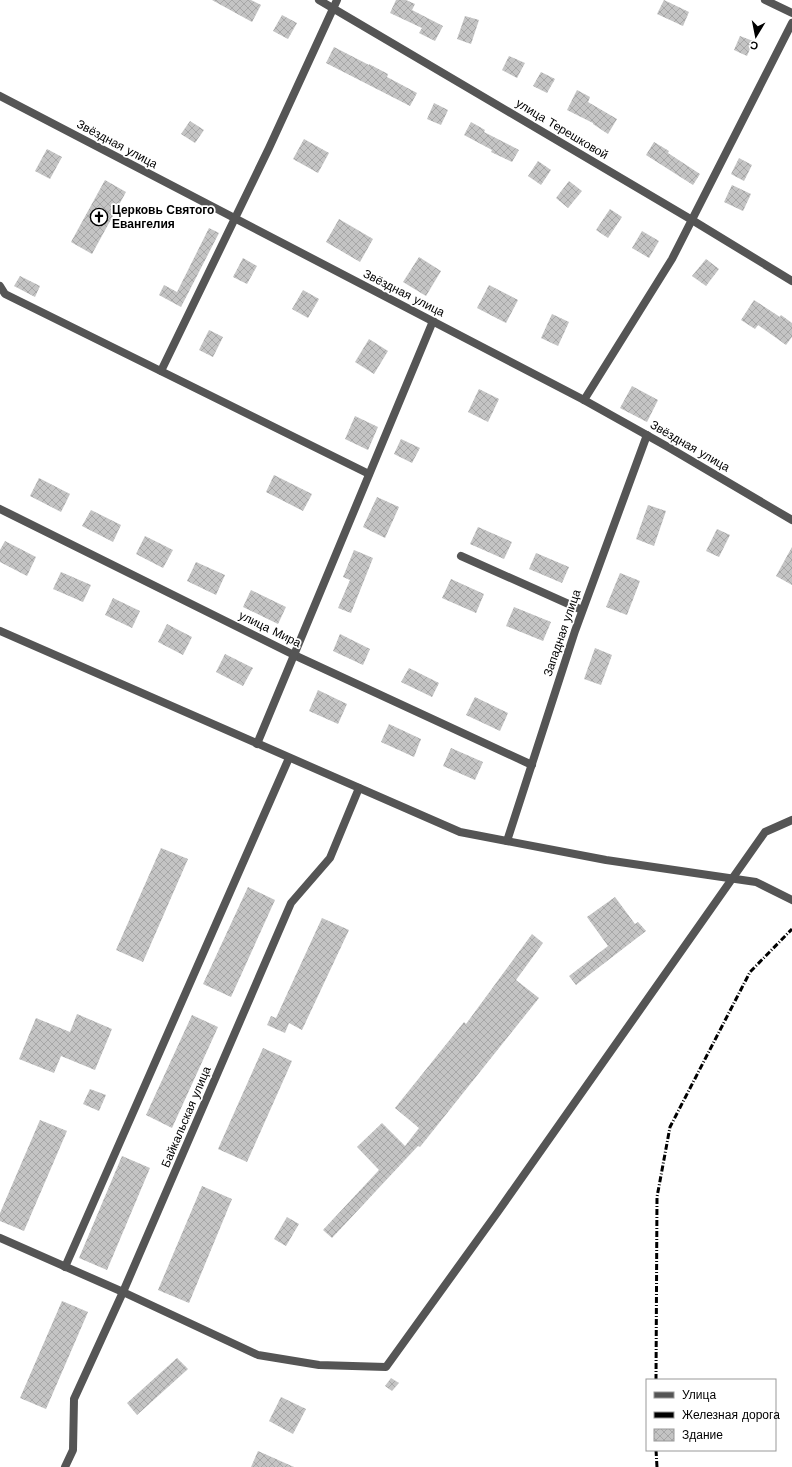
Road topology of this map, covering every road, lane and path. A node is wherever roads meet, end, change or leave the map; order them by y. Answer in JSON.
{"nodes":[{"id":1,"x":319,"y":0,"type":"edge"},
{"id":2,"x":765,"y":0,"type":"edge"},
{"id":3,"x":335,"y":4,"type":"edge"},
{"id":4,"x":792,"y":13,"type":"edge"},
{"id":5,"x":792,"y":23,"type":"edge"},
{"id":6,"x":0,"y":96,"type":"edge"},
{"id":7,"x":234,"y":219,"type":"junction"},
{"id":8,"x":692,"y":220,"type":"junction"},
{"id":9,"x":792,"y":281,"type":"edge"},
{"id":10,"x":0,"y":286,"type":"edge"},
{"id":11,"x":433,"y":321,"type":"junction"},
{"id":12,"x":161,"y":371,"type":"junction"},
{"id":13,"x":584,"y":400,"type":"junction"},
{"id":14,"x":647,"y":435,"type":"junction"},
{"id":15,"x":369,"y":474,"type":"junction"},
{"id":16,"x":0,"y":509,"type":"edge"},
{"id":17,"x":792,"y":520,"type":"edge"},
{"id":18,"x":461,"y":556,"type":"dead end"},
{"id":19,"x":582,"y":610,"type":"junction"},
{"id":20,"x":0,"y":631,"type":"edge"},
{"id":21,"x":294,"y":655,"type":"junction"},
{"id":22,"x":257,"y":744,"type":"junction"},
{"id":23,"x":289,"y":758,"type":"junction"},
{"id":24,"x":532,"y":765,"type":"junction"},
{"id":25,"x":359,"y":788,"type":"junction"},
{"id":26,"x":792,"y":820,"type":"edge"},
{"id":27,"x":507,"y":841,"type":"junction"},
{"id":28,"x":732,"y":878,"type":"junction"},
{"id":29,"x":792,"y":900,"type":"edge"},
{"id":30,"x":0,"y":1238,"type":"edge"},
{"id":31,"x":65,"y":1266,"type":"junction"},
{"id":32,"x":123,"y":1292,"type":"junction"},
{"id":33,"x":65,"y":1467,"type":"edge"}],
"edges":[{"from":1,"to":3,"type":"street","name":"улица Терешковой"},
{"from":2,"to":4,"type":"street"},
{"from":3,"to":7,"type":"street"},
{"from":3,"to":8,"type":"street","name":"улица Терешковой"},
{"from":5,"to":8,"type":"street"},
{"from":6,"to":7,"type":"street","name":"Звёздная улица"},
{"from":7,"to":11,"type":"street","name":"Звёздная улица"},
{"from":7,"to":12,"type":"street"},
{"from":8,"to":9,"type":"street","name":"улица Терешковой"},
{"from":8,"to":13,"type":"street"},
{"from":10,"to":12,"type":"street"},
{"from":11,"to":13,"type":"street","name":"Звёздная улица"},
{"from":11,"to":15,"type":"street"},
{"from":12,"to":15,"type":"street"},
{"from":13,"to":14,"type":"street","name":"Звёздная улица"},
{"from":14,"to":17,"type":"street","name":"Звёздная улица"},
{"from":14,"to":19,"type":"street","name":"Западная улица"},
{"from":15,"to":21,"type":"street"},
{"from":16,"to":21,"type":"street","name":"улица Мира"},
{"from":18,"to":19,"type":"street"},
{"from":19,"to":24,"type":"street","name":"Западная улица"},
{"from":20,"to":22,"type":"street"},
{"from":21,"to":22,"type":"street"},
{"from":21,"to":24,"type":"street","name":"улица Мира"},
{"from":22,"to":23,"type":"street"},
{"from":23,"to":25,"type":"street"},
{"from":23,"to":31,"type":"street"},
{"from":24,"to":27,"type":"street","name":"Западная улица"},
{"from":25,"to":27,"type":"street"},
{"from":25,"to":32,"type":"street","name":"Байкальская улица"},
{"from":26,"to":28,"type":"street"},
{"from":27,"to":28,"type":"street"},
{"from":28,"to":29,"type":"street"},
{"from":28,"to":32,"type":"street"},
{"from":30,"to":31,"type":"street"},
{"from":31,"to":32,"type":"street"},
{"from":32,"to":33,"type":"street","name":"Байкальская улица"}]}
